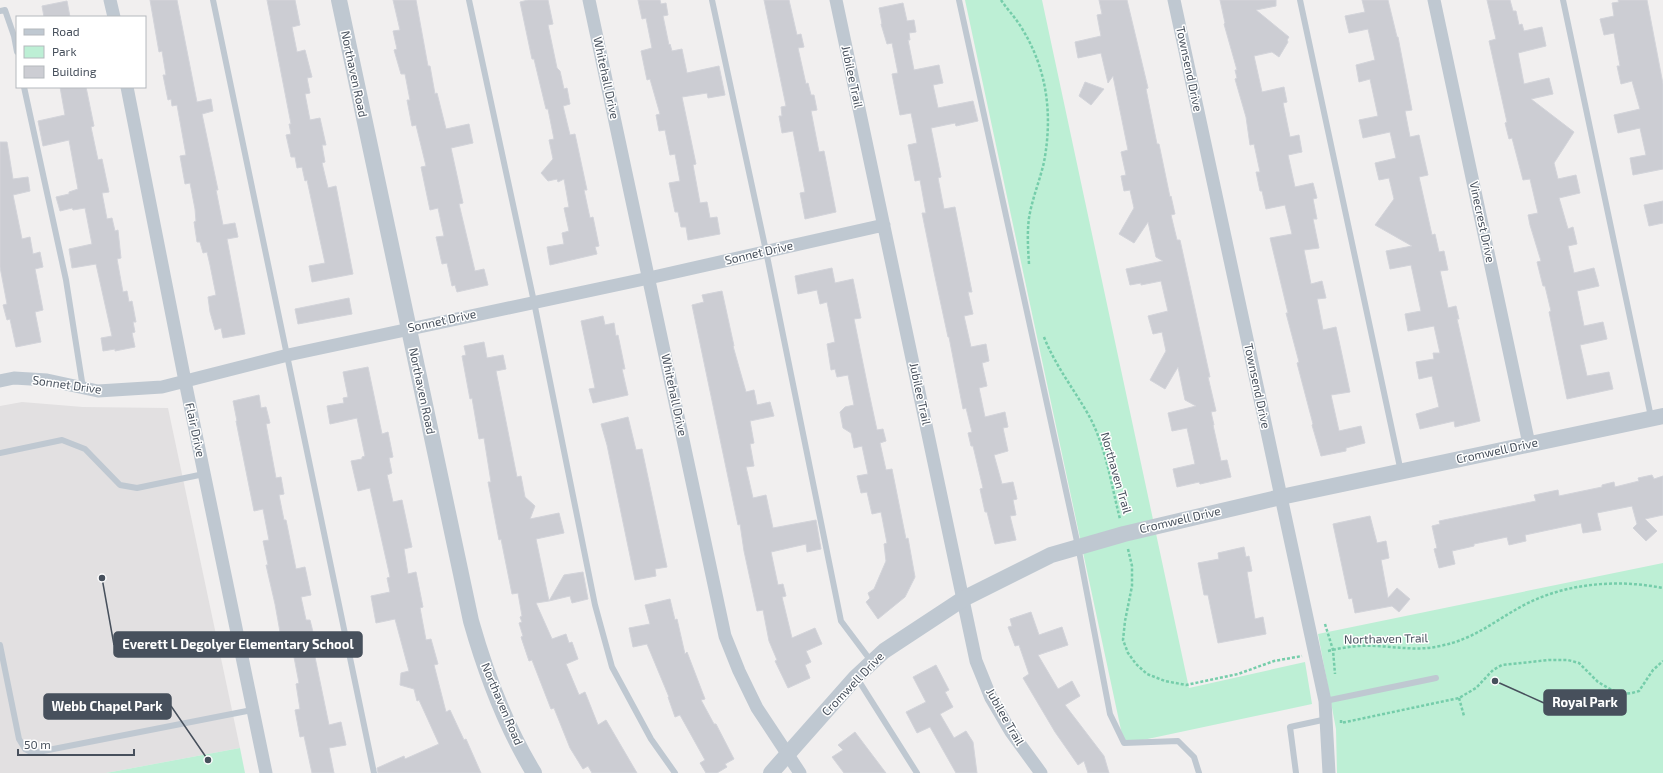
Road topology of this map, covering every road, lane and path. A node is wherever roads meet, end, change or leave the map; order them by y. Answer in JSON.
{"nodes":[{"id":1,"x":110,"y":0,"type":"edge"},
{"id":2,"x":213,"y":0,"type":"edge"},
{"id":3,"x":339,"y":0,"type":"edge"},
{"id":4,"x":469,"y":0,"type":"edge"},
{"id":5,"x":589,"y":0,"type":"edge"},
{"id":6,"x":712,"y":0,"type":"edge"},
{"id":7,"x":836,"y":0,"type":"edge"},
{"id":8,"x":959,"y":0,"type":"edge"},
{"id":9,"x":1001,"y":0,"type":"edge"},
{"id":10,"x":1174,"y":0,"type":"edge"},
{"id":11,"x":1300,"y":0,"type":"edge"},
{"id":12,"x":1434,"y":0,"type":"edge"},
{"id":13,"x":1563,"y":0,"type":"edge"},
{"id":14,"x":0,"y":11,"type":"edge"},
{"id":15,"x":114,"y":16,"type":"edge"},
{"id":16,"x":16,"y":47,"type":"edge"},
{"id":17,"x":24,"y":88,"type":"edge"},
{"id":18,"x":127,"y":88,"type":"edge"},
{"id":19,"x":884,"y":225,"type":"junction"},
{"id":20,"x":766,"y":251,"type":"junction"},
{"id":21,"x":1029,"y":271,"type":"dead end"},
{"id":22,"x":649,"y":278,"type":"junction"},
{"id":23,"x":534,"y":302,"type":"junction"},
{"id":24,"x":408,"y":328,"type":"junction"},
{"id":25,"x":1042,"y":331,"type":"dead end"},
{"id":26,"x":288,"y":355,"type":"junction"},
{"id":27,"x":0,"y":381,"type":"edge"},
{"id":28,"x":185,"y":381,"type":"junction"},
{"id":29,"x":83,"y":388,"type":"junction"},
{"id":30,"x":1657,"y":418,"type":"edge"},
{"id":31,"x":1529,"y":444,"type":"junction"},
{"id":32,"x":0,"y":453,"type":"edge"},
{"id":33,"x":1401,"y":472,"type":"junction"},
{"id":34,"x":204,"y":474,"type":"junction"},
{"id":35,"x":1280,"y":497,"type":"junction"},
{"id":36,"x":1124,"y":534,"type":"junction"},
{"id":37,"x":1078,"y":546,"type":"junction"},
{"id":38,"x":1663,"y":588,"type":"edge"},
{"id":39,"x":963,"y":599,"type":"junction"},
{"id":40,"x":1324,"y":621,"type":"dead end"},
{"id":41,"x":0,"y":644,"type":"edge"},
{"id":42,"x":1333,"y":650,"type":"junction"},
{"id":43,"x":1316,"y":654,"type":"junction"},
{"id":44,"x":1663,"y":661,"type":"edge"},
{"id":45,"x":871,"y":662,"type":"junction"},
{"id":46,"x":856,"y":677,"type":"junction"},
{"id":47,"x":1436,"y":678,"type":"dead end"},
{"id":48,"x":1339,"y":698,"type":"junction"},
{"id":49,"x":1459,"y":698,"type":"junction"},
{"id":50,"x":1325,"y":701,"type":"junction"},
{"id":51,"x":252,"y":710,"type":"junction"},
{"id":52,"x":1464,"y":716,"type":"dead end"},
{"id":53,"x":1327,"y":719,"type":"junction"},
{"id":54,"x":787,"y":755,"type":"junction"},
{"id":55,"x":266,"y":773,"type":"edge"},
{"id":56,"x":374,"y":773,"type":"edge"},
{"id":57,"x":534,"y":773,"type":"edge"},
{"id":58,"x":674,"y":773,"type":"edge"},
{"id":59,"x":771,"y":773,"type":"edge"},
{"id":60,"x":800,"y":773,"type":"edge"},
{"id":61,"x":917,"y":773,"type":"edge"},
{"id":62,"x":1041,"y":773,"type":"edge"},
{"id":63,"x":1199,"y":773,"type":"edge"},
{"id":64,"x":1296,"y":773,"type":"edge"},
{"id":65,"x":1329,"y":773,"type":"edge"}],
"edges":[{"from":1,"to":15,"type":"street"},
{"from":2,"to":26,"type":"lane"},
{"from":3,"to":24,"type":"street","name":"Northaven Road"},
{"from":4,"to":23,"type":"lane"},
{"from":5,"to":22,"type":"street","name":"Whitehall Drive"},
{"from":6,"to":20,"type":"lane"},
{"from":7,"to":19,"type":"street","name":"Jubilee Trail"},
{"from":8,"to":37,"type":"lane"},
{"from":9,"to":21,"type":"path"},
{"from":10,"to":35,"type":"street","name":"Townsend Drive"},
{"from":11,"to":33,"type":"lane"},
{"from":12,"to":31,"type":"street","name":"Vinecrest Drive"},
{"from":13,"to":30,"type":"lane"},
{"from":14,"to":16,"type":"lane"},
{"from":17,"to":29,"type":"lane"},
{"from":18,"to":28,"type":"street","name":"Flair Drive"},
{"from":19,"to":20,"type":"street","name":"Sonnet Drive"},
{"from":19,"to":39,"type":"street","name":"Jubilee Trail"},
{"from":20,"to":22,"type":"street","name":"Sonnet Drive"},
{"from":20,"to":45,"type":"lane"},
{"from":22,"to":23,"type":"street","name":"Sonnet Drive"},
{"from":22,"to":54,"type":"street","name":"Whitehall Drive"},
{"from":23,"to":24,"type":"street","name":"Sonnet Drive"},
{"from":23,"to":58,"type":"lane"},
{"from":24,"to":26,"type":"street","name":"Sonnet Drive"},
{"from":24,"to":57,"type":"street","name":"Northaven Road"},
{"from":25,"to":36,"type":"path","name":"Northaven Trail"},
{"from":26,"to":28,"type":"street","name":"Sonnet Drive"},
{"from":26,"to":56,"type":"lane"},
{"from":27,"to":29,"type":"street","name":"Sonnet Drive"},
{"from":28,"to":29,"type":"street","name":"Sonnet Drive"},
{"from":28,"to":34,"type":"street","name":"Flair Drive"},
{"from":30,"to":31,"type":"street","name":"Cromwell Drive"},
{"from":31,"to":33,"type":"street","name":"Cromwell Drive"},
{"from":32,"to":34,"type":"lane"},
{"from":33,"to":35,"type":"street","name":"Cromwell Drive"},
{"from":34,"to":51,"type":"street","name":"Flair Drive"},
{"from":35,"to":36,"type":"street","name":"Cromwell Drive"},
{"from":35,"to":43,"type":"street","name":"Townsend Drive"},
{"from":36,"to":37,"type":"street","name":"Cromwell Drive"},
{"from":36,"to":43,"type":"path","name":"Northaven Trail"},
{"from":37,"to":39,"type":"street","name":"Cromwell Drive"},
{"from":37,"to":63,"type":"lane"},
{"from":38,"to":42,"type":"path","name":"Northaven Trail"},
{"from":39,"to":45,"type":"street","name":"Cromwell Drive"},
{"from":39,"to":62,"type":"street","name":"Jubilee Trail"},
{"from":40,"to":42,"type":"path"},
{"from":41,"to":51,"type":"lane"},
{"from":42,"to":43,"type":"path","name":"Northaven Trail"},
{"from":42,"to":48,"type":"path"},
{"from":43,"to":50,"type":"street","name":"Townsend Drive"},
{"from":44,"to":49,"type":"path"},
{"from":45,"to":46,"type":"street","name":"Cromwell Drive"},
{"from":46,"to":54,"type":"street","name":"Cromwell Drive"},
{"from":46,"to":61,"type":"lane"},
{"from":47,"to":48,"type":"lane"},
{"from":48,"to":49,"type":"path"},
{"from":48,"to":50,"type":"lane"},
{"from":49,"to":52,"type":"path"},
{"from":50,"to":53,"type":"street","name":"Townsend Drive"},
{"from":51,"to":55,"type":"street","name":"Flair Drive"},
{"from":53,"to":64,"type":"lane"},
{"from":53,"to":65,"type":"street","name":"Townsend Drive"},
{"from":54,"to":59,"type":"street","name":"Cromwell Drive"},
{"from":54,"to":60,"type":"street","name":"Whitehall Drive"}]}
